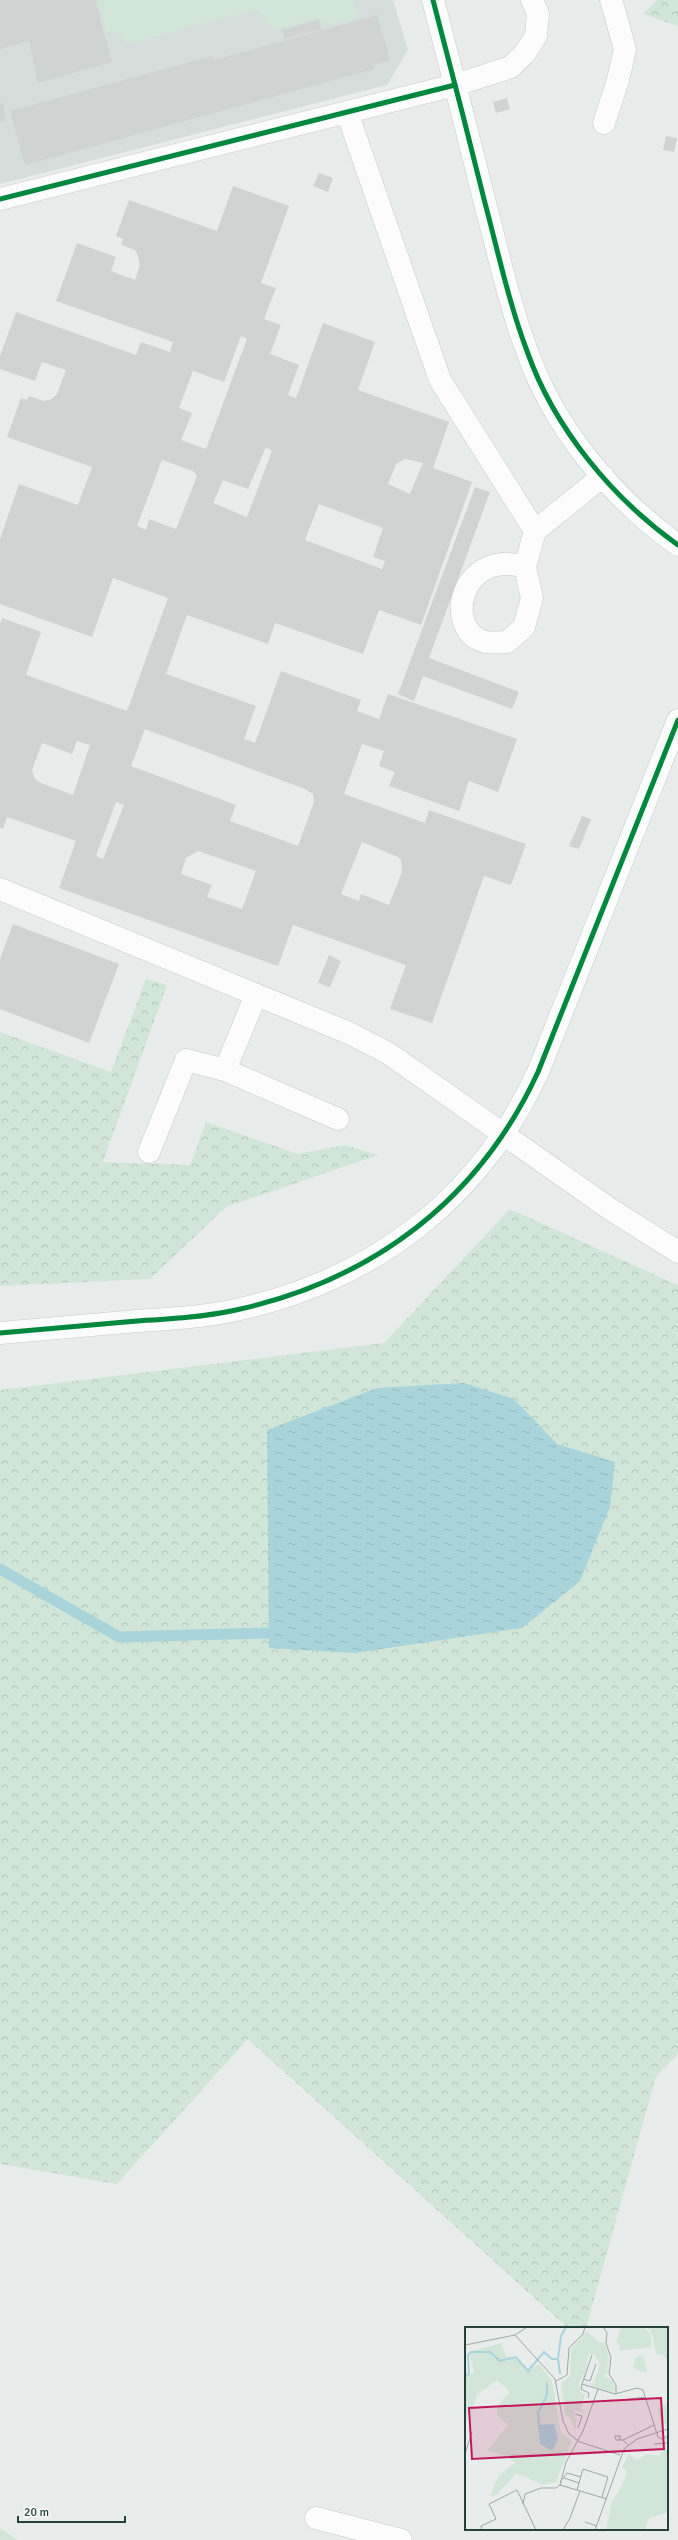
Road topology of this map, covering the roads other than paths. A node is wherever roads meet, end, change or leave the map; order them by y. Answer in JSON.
{"nodes":[{"id":1,"x":433,"y":0,"type":"edge"},
{"id":2,"x":532,"y":0,"type":"edge"},
{"id":3,"x":611,"y":0,"type":"edge"},
{"id":4,"x":455,"y":85,"type":"junction"},
{"id":5,"x":347,"y":112,"type":"junction"},
{"id":6,"x":604,"y":123,"type":"dead end"},
{"id":7,"x":0,"y":199,"type":"edge"},
{"id":8,"x":602,"y":476,"type":"junction"},
{"id":9,"x":535,"y":531,"type":"junction"},
{"id":10,"x":678,"y":545,"type":"edge"},
{"id":11,"x":525,"y":567,"type":"dead end"},
{"id":12,"x":678,"y":720,"type":"edge"},
{"id":13,"x":0,"y":889,"type":"edge"},
{"id":14,"x":256,"y":995,"type":"junction"},
{"id":15,"x":225,"y":1070,"type":"junction"},
{"id":16,"x":338,"y":1119,"type":"dead end"},
{"id":17,"x":504,"y":1135,"type":"junction"},
{"id":18,"x":149,"y":1152,"type":"dead end"},
{"id":19,"x":678,"y":1252,"type":"edge"},
{"id":20,"x":0,"y":1333,"type":"edge"},
{"id":21,"x":316,"y":2518,"type":"dead end"},
{"id":22,"x":401,"y":2540,"type":"edge"}],
"edges":[{"from":1,"to":4,"type":"street"},
{"from":2,"to":4,"type":"street"},
{"from":3,"to":6,"type":"street"},
{"from":4,"to":5,"type":"street"},
{"from":4,"to":8,"type":"street"},
{"from":5,"to":7,"type":"street"},
{"from":5,"to":9,"type":"street"},
{"from":8,"to":9,"type":"street"},
{"from":8,"to":10,"type":"street"},
{"from":9,"to":11,"type":"street"},
{"from":12,"to":17,"type":"street"},
{"from":13,"to":14,"type":"street"},
{"from":14,"to":15,"type":"street"},
{"from":14,"to":17,"type":"street"},
{"from":15,"to":16,"type":"street"},
{"from":15,"to":18,"type":"street"},
{"from":17,"to":19,"type":"street"},
{"from":17,"to":20,"type":"street"},
{"from":21,"to":22,"type":"street"}]}
